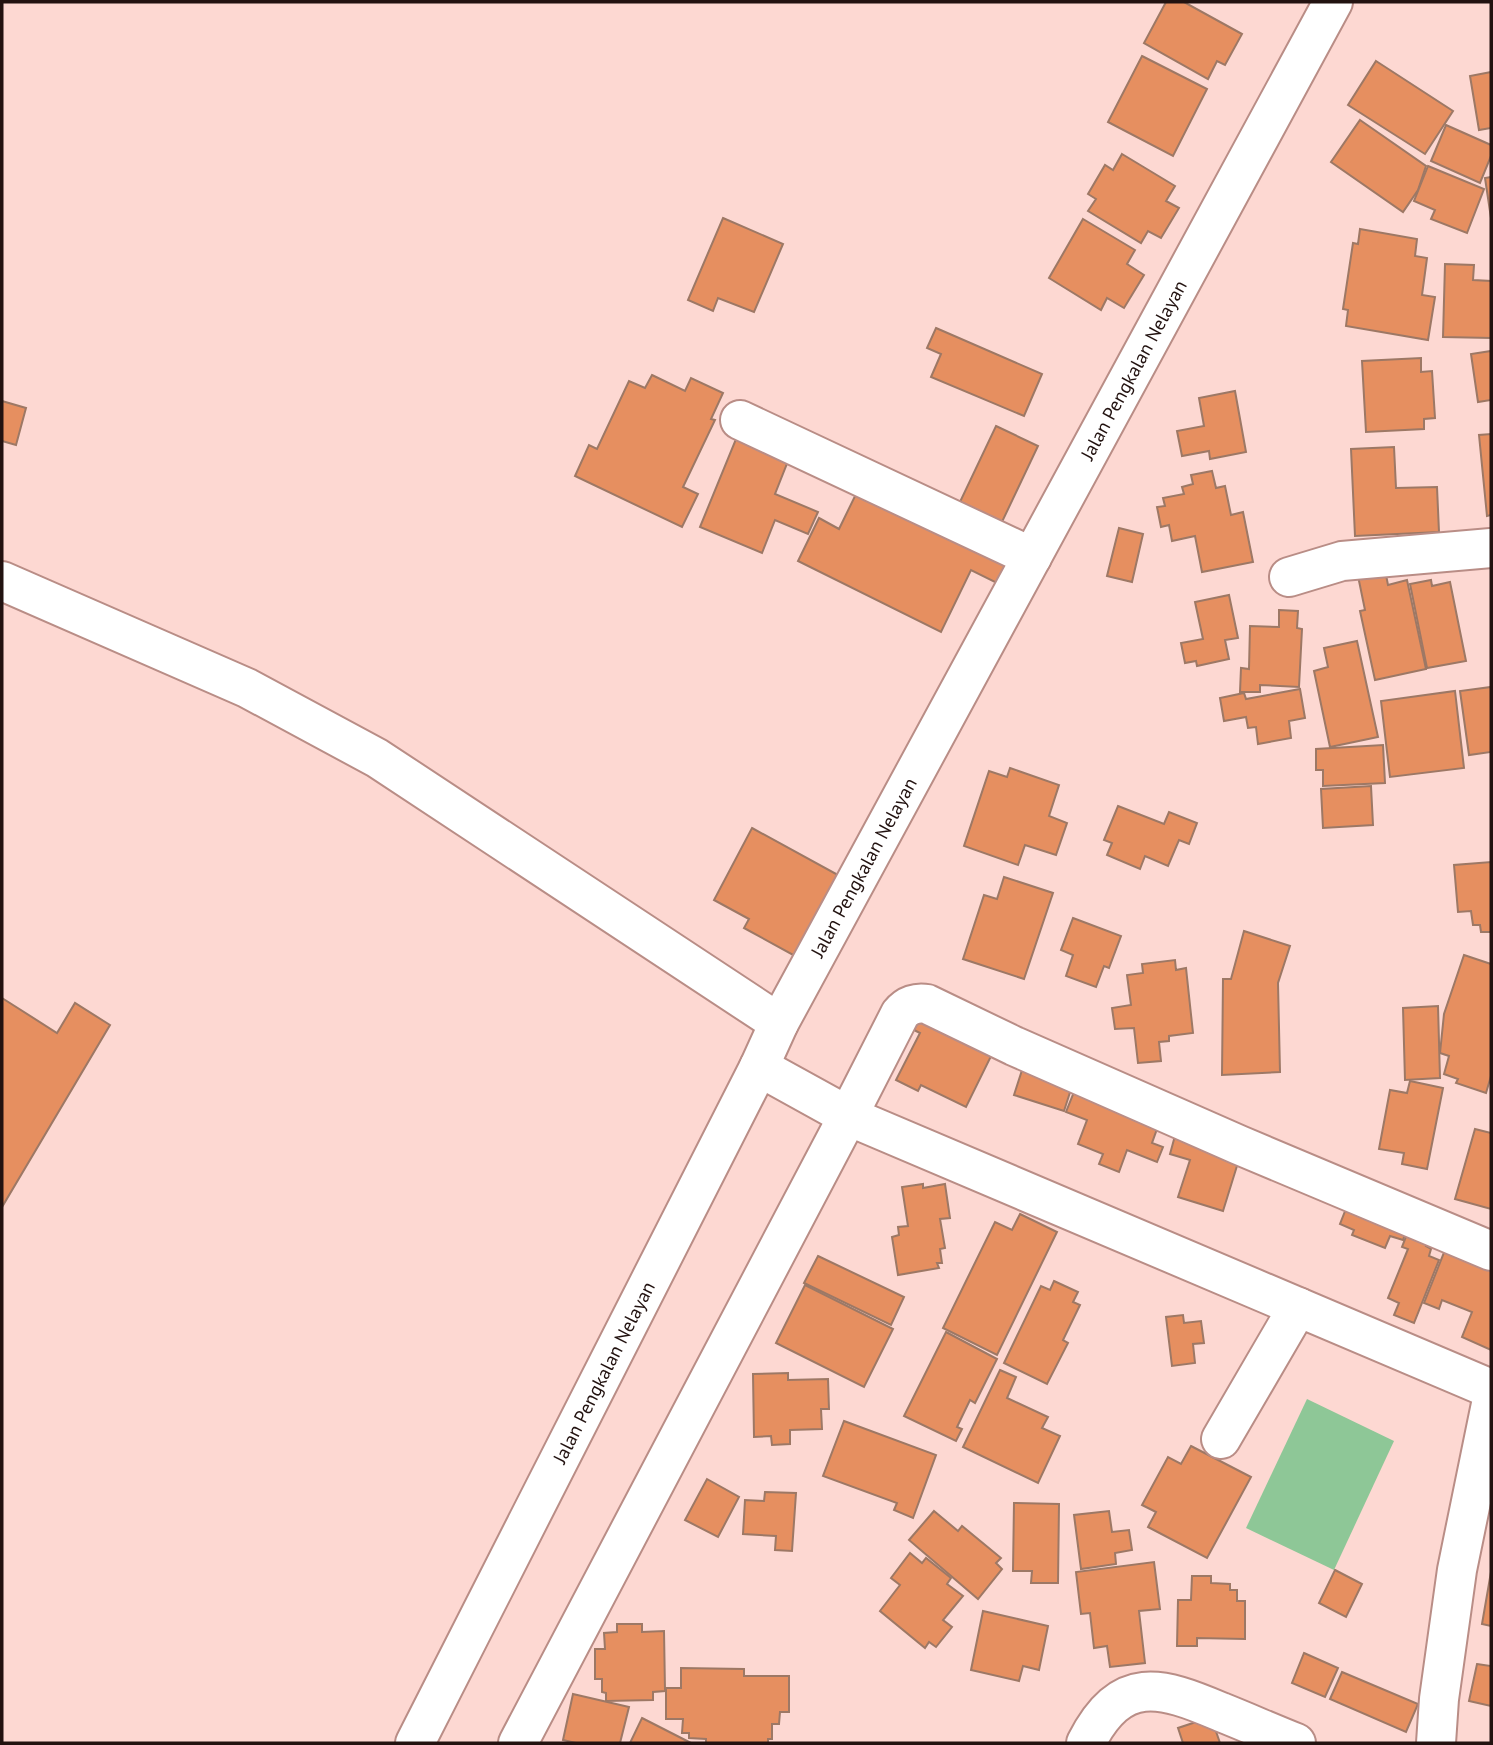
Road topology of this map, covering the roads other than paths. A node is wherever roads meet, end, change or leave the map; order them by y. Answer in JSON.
{"nodes":[{"id":1,"x":1333,"y":2,"type":"edge"},
{"id":2,"x":740,"y":420,"type":"dead end"},
{"id":3,"x":1491,"y":548,"type":"edge"},
{"id":4,"x":1032,"y":557,"type":"junction"},
{"id":5,"x":1289,"y":577,"type":"dead end"},
{"id":6,"x":2,"y":581,"type":"edge"},
{"id":7,"x":779,"y":1023,"type":"junction"},
{"id":8,"x":759,"y":1067,"type":"junction"},
{"id":9,"x":849,"y":1116,"type":"junction"},
{"id":10,"x":1491,"y":1251,"type":"edge"},
{"id":11,"x":1298,"y":1307,"type":"junction"},
{"id":12,"x":1491,"y":1389,"type":"edge"},
{"id":13,"x":1491,"y":1404,"type":"edge"},
{"id":14,"x":1221,"y":1439,"type":"dead end"},
{"id":15,"x":1482,"y":1494,"type":"edge"},
{"id":16,"x":415,"y":1743,"type":"edge"},
{"id":17,"x":518,"y":1743,"type":"edge"},
{"id":18,"x":1086,"y":1743,"type":"edge"},
{"id":19,"x":1296,"y":1743,"type":"edge"},
{"id":20,"x":1436,"y":1743,"type":"edge"}],
"edges":[{"from":1,"to":4,"type":"street","name":"Jalan Pengkalan Nelayan"},
{"from":2,"to":4,"type":"street"},
{"from":3,"to":5,"type":"street"},
{"from":4,"to":7,"type":"street","name":"Jalan Pengkalan Nelayan"},
{"from":6,"to":7,"type":"street"},
{"from":7,"to":8,"type":"street","name":"Jalan Pengkalan Nelayan"},
{"from":8,"to":9,"type":"street"},
{"from":8,"to":16,"type":"street","name":"Jalan Pengkalan Nelayan"},
{"from":9,"to":10,"type":"street"},
{"from":9,"to":11,"type":"street"},
{"from":9,"to":17,"type":"street"},
{"from":11,"to":12,"type":"street"},
{"from":11,"to":14,"type":"street"},
{"from":13,"to":15,"type":"street"},
{"from":15,"to":20,"type":"street"},
{"from":18,"to":19,"type":"street"}]}
